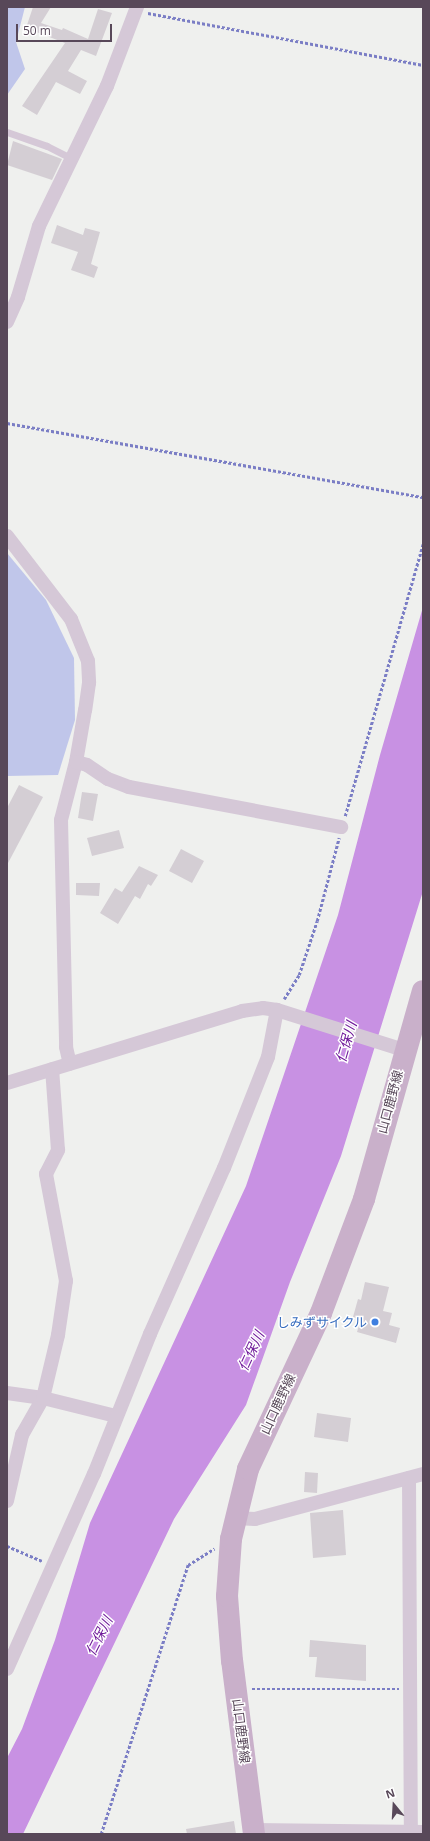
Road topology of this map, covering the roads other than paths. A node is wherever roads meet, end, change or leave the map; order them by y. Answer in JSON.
{"nodes":[{"id":1,"x":137,"y":9,"type":"edge"},
{"id":2,"x":7,"y":132,"type":"edge"},
{"id":3,"x":74,"y":159,"type":"junction"},
{"id":4,"x":7,"y":322,"type":"edge"},
{"id":5,"x":7,"y":536,"type":"edge"},
{"id":6,"x":76,"y":762,"type":"junction"},
{"id":7,"x":341,"y":827,"type":"road end"},
{"id":8,"x":423,"y":991,"type":"edge"},
{"id":9,"x":280,"y":1011,"type":"junction"},
{"id":10,"x":396,"y":1047,"type":"junction"},
{"id":11,"x":70,"y":1064,"type":"junction"},
{"id":12,"x":52,"y":1069,"type":"junction"},
{"id":13,"x":7,"y":1083,"type":"edge"},
{"id":14,"x":7,"y":1393,"type":"edge"},
{"id":15,"x":43,"y":1398,"type":"junction"},
{"id":16,"x":116,"y":1416,"type":"junction"},
{"id":17,"x":423,"y":1474,"type":"edge"},
{"id":18,"x":409,"y":1478,"type":"junction"},
{"id":19,"x":7,"y":1501,"type":"edge"},
{"id":20,"x":233,"y":1528,"type":"junction"},
{"id":21,"x":7,"y":1669,"type":"edge"},
{"id":22,"x":254,"y":1832,"type":"edge"},
{"id":23,"x":417,"y":1832,"type":"edge"}],
"edges":[{"from":1,"to":3,"type":"street"},
{"from":2,"to":3,"type":"lane"},
{"from":3,"to":4,"type":"street"},
{"from":5,"to":6,"type":"street"},
{"from":6,"to":7,"type":"street"},
{"from":6,"to":11,"type":"street"},
{"from":8,"to":10,"type":"main road","name":"山口鹿野線"},
{"from":9,"to":10,"type":"street"},
{"from":9,"to":11,"type":"street"},
{"from":9,"to":16,"type":"street"},
{"from":10,"to":20,"type":"main road","name":"山口鹿野線"},
{"from":11,"to":12,"type":"street"},
{"from":12,"to":13,"type":"street"},
{"from":12,"to":15,"type":"street"},
{"from":14,"to":15,"type":"street"},
{"from":15,"to":16,"type":"street"},
{"from":15,"to":19,"type":"street"},
{"from":16,"to":21,"type":"street"},
{"from":17,"to":18,"type":"street"},
{"from":18,"to":20,"type":"street"},
{"from":18,"to":23,"type":"street"},
{"from":20,"to":22,"type":"main road","name":"山口鹿野線"},
{"from":22,"to":23,"type":"street"}]}
